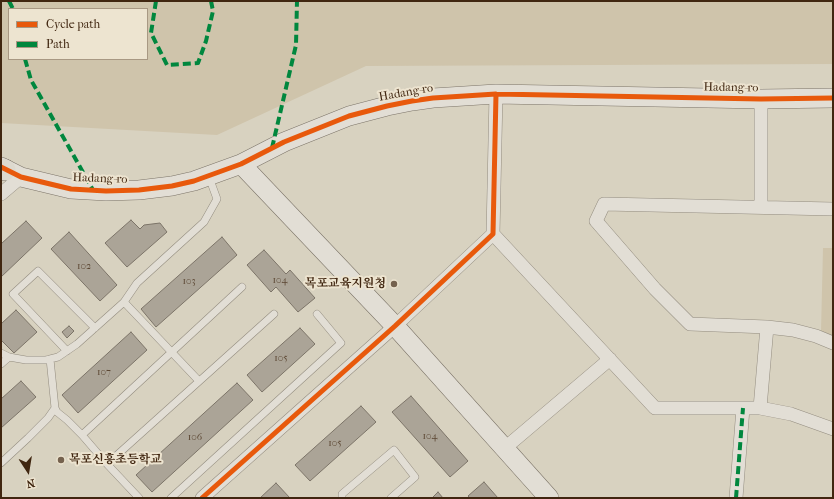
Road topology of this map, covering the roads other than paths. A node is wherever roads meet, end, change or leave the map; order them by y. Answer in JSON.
{"nodes":[{"id":1,"x":496,"y":94,"type":"junction"},
{"id":2,"x":833,"y":98,"type":"edge"},
{"id":3,"x":761,"y":99,"type":"junction"},
{"id":4,"x":241,"y":164,"type":"junction"},
{"id":5,"x":7,"y":171,"type":"edge"},
{"id":6,"x":209,"y":176,"type":"junction"},
{"id":7,"x":1,"y":194,"type":"edge"},
{"id":8,"x":761,"y":208,"type":"junction"},
{"id":9,"x":833,"y":209,"type":"edge"},
{"id":10,"x":493,"y":234,"type":"junction"},
{"id":11,"x":242,"y":287,"type":"dead end"},
{"id":12,"x":124,"y":302,"type":"junction"},
{"id":13,"x":274,"y":314,"type":"dead end"},
{"id":14,"x":317,"y":314,"type":"dead end"},
{"id":15,"x":395,"y":326,"type":"junction"},
{"id":16,"x":767,"y":327,"type":"junction"},
{"id":17,"x":95,"y":328,"type":"junction"},
{"id":18,"x":833,"y":343,"type":"edge"},
{"id":19,"x":67,"y":351,"type":"junction"},
{"id":20,"x":1,"y":352,"type":"edge"},
{"id":21,"x":171,"y":352,"type":"junction"},
{"id":22,"x":9,"y":357,"type":"junction"},
{"id":23,"x":50,"y":359,"type":"junction"},
{"id":24,"x":610,"y":359,"type":"junction"},
{"id":25,"x":1,"y":364,"type":"edge"},
{"id":26,"x":199,"y":381,"type":"junction"},
{"id":27,"x":55,"y":408,"type":"junction"},
{"id":28,"x":743,"y":408,"type":"junction"},
{"id":29,"x":760,"y":408,"type":"junction"},
{"id":30,"x":833,"y":429,"type":"edge"},
{"id":31,"x":82,"y":435,"type":"junction"},
{"id":32,"x":505,"y":448,"type":"junction"},
{"id":33,"x":1,"y":463,"type":"edge"},
{"id":34,"x":107,"y":464,"type":"junction"},
{"id":35,"x":139,"y":498,"type":"edge"},
{"id":36,"x":172,"y":498,"type":"edge"},
{"id":37,"x":202,"y":498,"type":"edge"},
{"id":38,"x":342,"y":498,"type":"edge"},
{"id":39,"x":391,"y":498,"type":"edge"},
{"id":40,"x":549,"y":498,"type":"edge"},
{"id":41,"x":736,"y":498,"type":"edge"}],
"edges":[{"from":1,"to":3,"type":"street","name":"Hadang-ro"},
{"from":1,"to":4,"type":"street","name":"Hadang-ro"},
{"from":1,"to":10,"type":"street"},
{"from":2,"to":3,"type":"street","name":"Hadang-ro"},
{"from":3,"to":8,"type":"street"},
{"from":4,"to":6,"type":"street","name":"Hadang-ro"},
{"from":4,"to":15,"type":"street"},
{"from":5,"to":6,"type":"street","name":"Hadang-ro"},
{"from":5,"to":7,"type":"street"},
{"from":6,"to":12,"type":"lane"},
{"from":8,"to":9,"type":"street"},
{"from":8,"to":16,"type":"street"},
{"from":10,"to":15,"type":"street"},
{"from":10,"to":24,"type":"street"},
{"from":11,"to":21,"type":"lane"},
{"from":12,"to":17,"type":"lane"},
{"from":12,"to":21,"type":"lane"},
{"from":13,"to":26,"type":"lane"},
{"from":14,"to":36,"type":"lane"},
{"from":15,"to":32,"type":"street"},
{"from":15,"to":37,"type":"street"},
{"from":16,"to":18,"type":"street"},
{"from":16,"to":29,"type":"street"},
{"from":17,"to":19,"type":"lane"},
{"from":17,"to":19,"type":"lane"},
{"from":19,"to":23,"type":"lane"},
{"from":20,"to":22,"type":"lane"},
{"from":21,"to":26,"type":"lane"},
{"from":21,"to":31,"type":"lane"},
{"from":22,"to":23,"type":"lane"},
{"from":22,"to":25,"type":"lane"},
{"from":23,"to":27,"type":"lane"},
{"from":24,"to":28,"type":"street"},
{"from":24,"to":32,"type":"street"},
{"from":26,"to":34,"type":"lane"},
{"from":27,"to":31,"type":"lane"},
{"from":27,"to":33,"type":"lane"},
{"from":28,"to":29,"type":"street"},
{"from":28,"to":41,"type":"street"},
{"from":29,"to":30,"type":"street"},
{"from":31,"to":34,"type":"lane"},
{"from":32,"to":40,"type":"street"},
{"from":34,"to":35,"type":"lane"},
{"from":38,"to":39,"type":"lane"}]}
